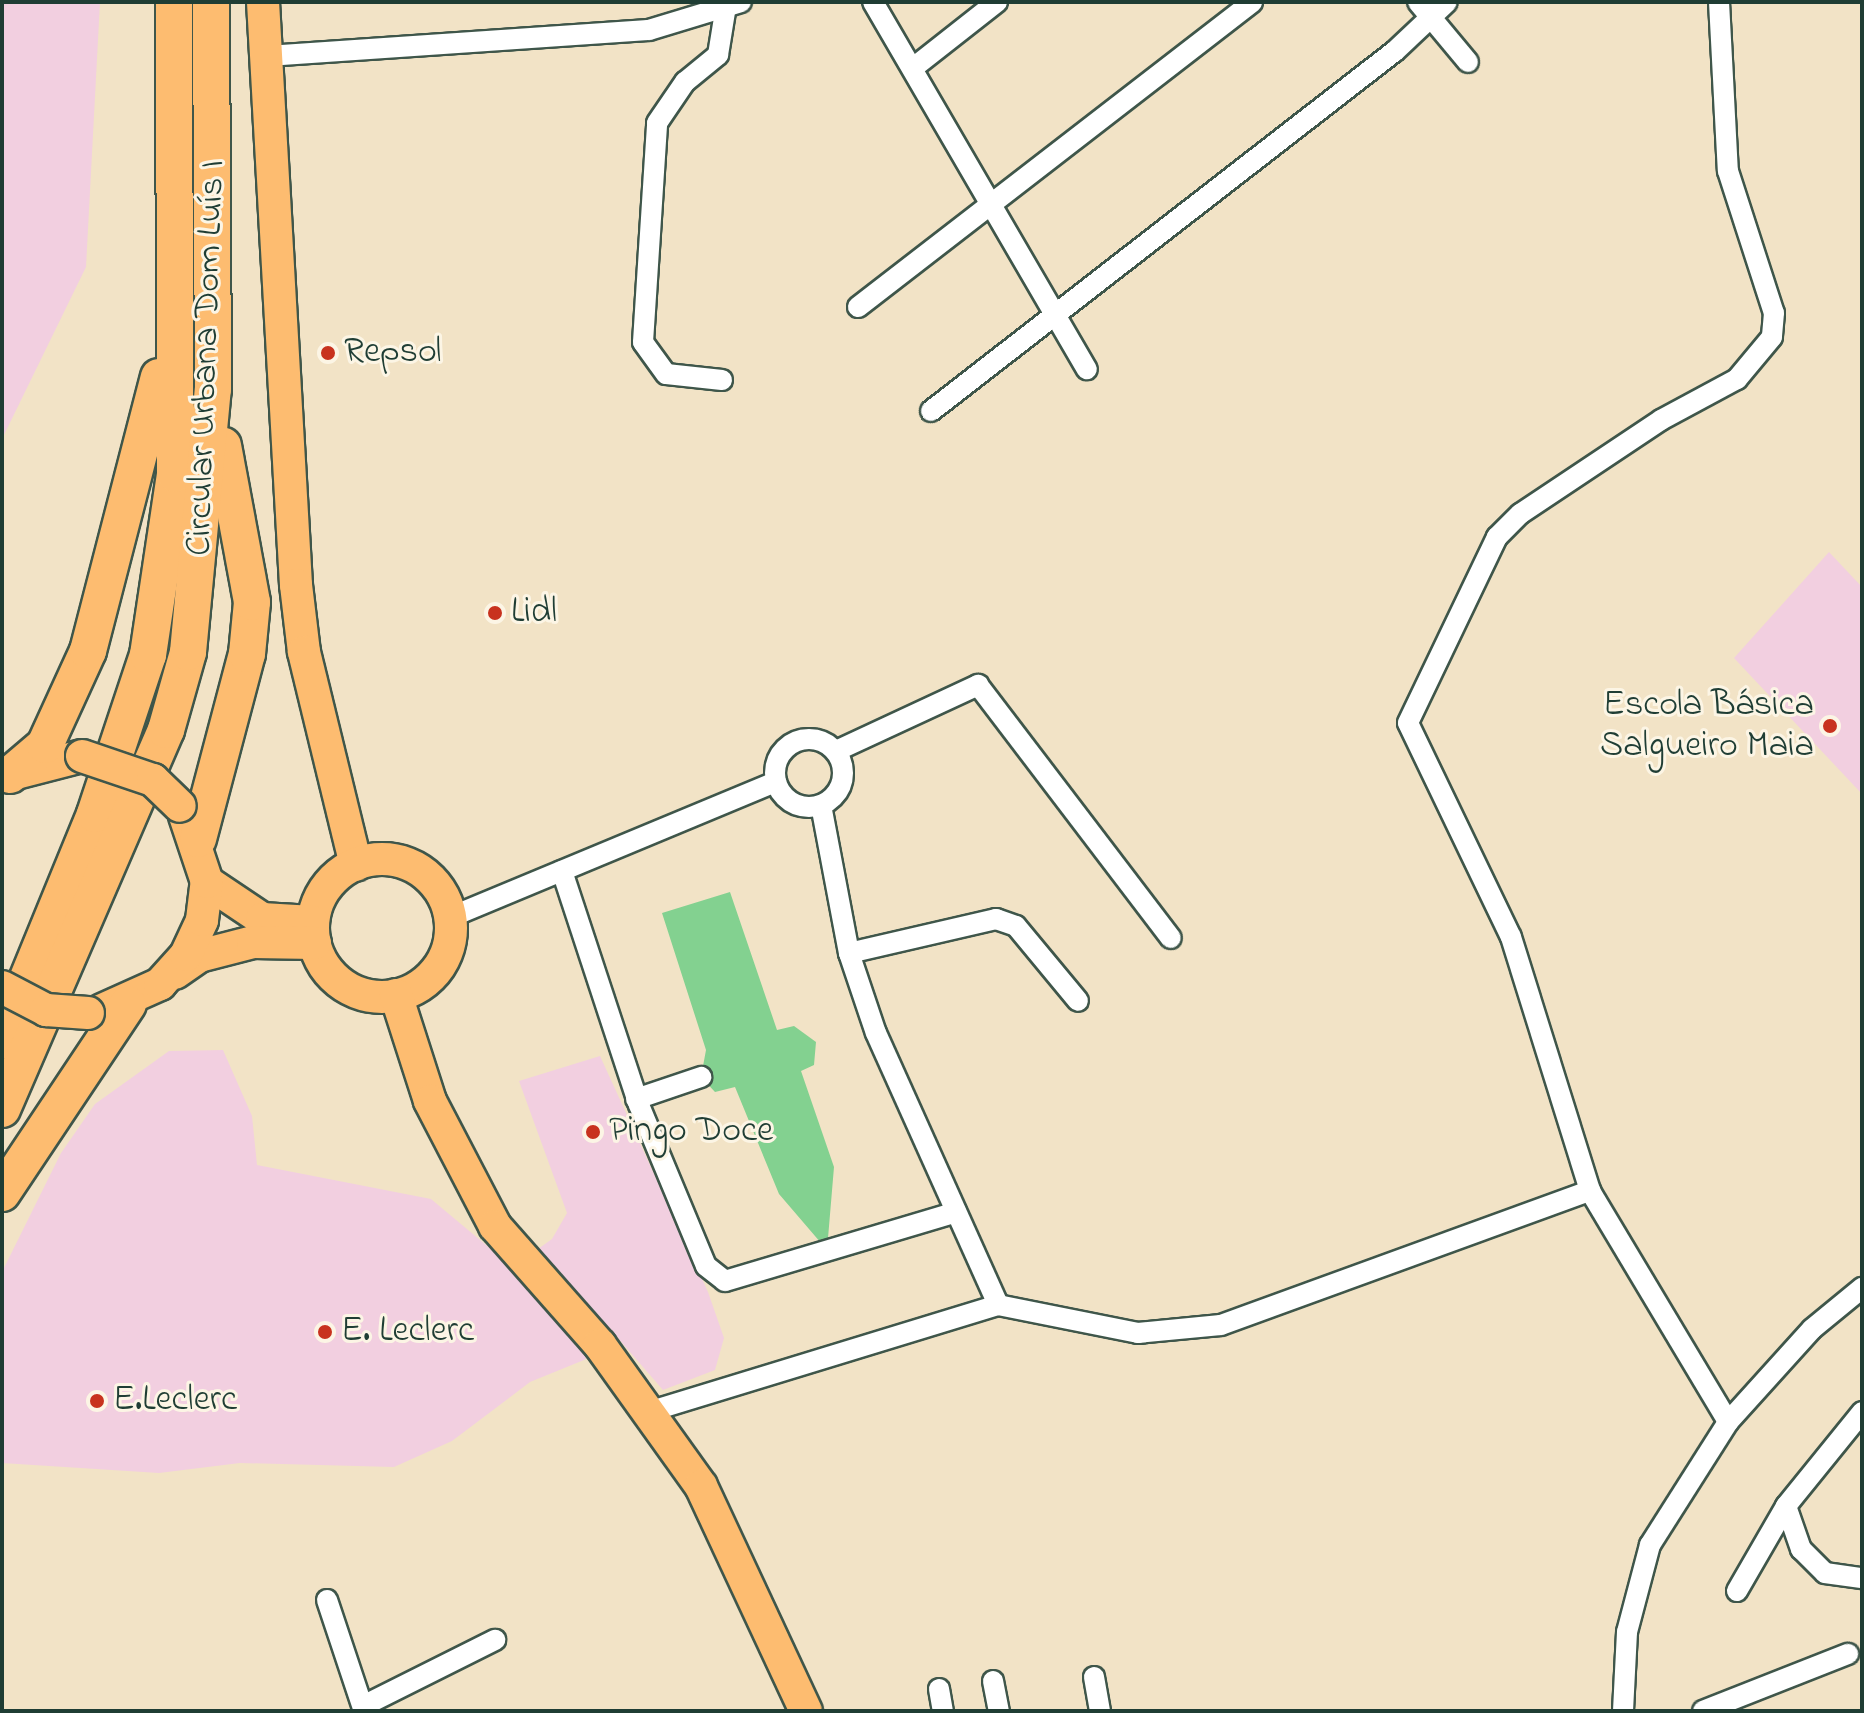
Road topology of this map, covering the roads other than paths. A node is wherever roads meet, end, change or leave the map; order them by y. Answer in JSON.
{"nodes":[{"id":1,"x":174,"y":2,"type":"edge"},
{"id":2,"x":211,"y":2,"type":"edge"},
{"id":3,"x":263,"y":2,"type":"edge"},
{"id":4,"x":873,"y":2,"type":"edge"},
{"id":5,"x":997,"y":2,"type":"edge"},
{"id":6,"x":1252,"y":2,"type":"edge"},
{"id":7,"x":1447,"y":2,"type":"edge"},
{"id":8,"x":1719,"y":2,"type":"edge"},
{"id":9,"x":733,"y":7,"type":"edge"},
{"id":10,"x":1424,"y":10,"type":"edge"},
{"id":11,"x":266,"y":56,"type":"junction"},
{"id":12,"x":1468,"y":62,"type":"dead end"},
{"id":13,"x":913,"y":68,"type":"junction"},
{"id":14,"x":990,"y":207,"type":"junction"},
{"id":15,"x":173,"y":296,"type":"junction"},
{"id":16,"x":858,"y":307,"type":"dead end"},
{"id":17,"x":1056,"y":314,"type":"junction"},
{"id":18,"x":1087,"y":369,"type":"dead end"},
{"id":19,"x":722,"y":380,"type":"dead end"},
{"id":20,"x":213,"y":389,"type":"junction"},
{"id":21,"x":931,"y":411,"type":"dead end"},
{"id":22,"x":836,"y":751,"type":"junction"},
{"id":23,"x":6,"y":778,"type":"edge"},
{"id":24,"x":776,"y":782,"type":"junction"},
{"id":25,"x":821,"y":805,"type":"junction"},
{"id":26,"x":198,"y":839,"type":"junction"},
{"id":27,"x":356,"y":865,"type":"junction"},
{"id":28,"x":562,"y":871,"type":"junction"},
{"id":29,"x":207,"y":882,"type":"junction"},
{"id":30,"x":451,"y":917,"type":"junction"},
{"id":31,"x":314,"y":932,"type":"junction"},
{"id":32,"x":1171,"y":938,"type":"dead end"},
{"id":33,"x":849,"y":953,"type":"junction"},
{"id":34,"x":160,"y":984,"type":"junction"},
{"id":35,"x":2,"y":987,"type":"edge"},
{"id":36,"x":396,"y":995,"type":"junction"},
{"id":37,"x":1078,"y":1001,"type":"dead end"},
{"id":38,"x":128,"y":1004,"type":"junction"},
{"id":39,"x":2,"y":1041,"type":"edge"},
{"id":40,"x":701,"y":1077,"type":"dead end"},
{"id":41,"x":636,"y":1099,"type":"junction"},
{"id":42,"x":2,"y":1109,"type":"edge"},
{"id":43,"x":1590,"y":1191,"type":"junction"},
{"id":44,"x":2,"y":1193,"type":"edge"},
{"id":45,"x":956,"y":1212,"type":"junction"},
{"id":46,"x":1862,"y":1288,"type":"edge"},
{"id":47,"x":998,"y":1305,"type":"junction"},
{"id":48,"x":648,"y":1412,"type":"junction"},
{"id":49,"x":1862,"y":1412,"type":"edge"},
{"id":50,"x":1728,"y":1422,"type":"junction"},
{"id":51,"x":1786,"y":1506,"type":"junction"},
{"id":52,"x":1862,"y":1578,"type":"edge"},
{"id":53,"x":1737,"y":1591,"type":"dead end"},
{"id":54,"x":327,"y":1600,"type":"dead end"},
{"id":55,"x":495,"y":1640,"type":"dead end"},
{"id":56,"x":1848,"y":1654,"type":"dead end"},
{"id":57,"x":1094,"y":1677,"type":"dead end"},
{"id":58,"x":993,"y":1681,"type":"dead end"},
{"id":59,"x":939,"y":1689,"type":"dead end"},
{"id":60,"x":364,"y":1708,"type":"edge"},
{"id":61,"x":806,"y":1711,"type":"edge"},
{"id":62,"x":943,"y":1711,"type":"edge"},
{"id":63,"x":999,"y":1711,"type":"edge"},
{"id":64,"x":1100,"y":1711,"type":"edge"},
{"id":65,"x":1623,"y":1711,"type":"edge"},
{"id":66,"x":1703,"y":1711,"type":"edge"}],
"edges":[{"from":1,"to":15,"type":"highway","name":"Circular Urbana Dom Luís I"},
{"from":2,"to":20,"type":"highway","name":"Circular Urbana Dom Luís I"},
{"from":3,"to":11,"type":"main road"},
{"from":4,"to":13,"type":"street"},
{"from":5,"to":13,"type":"street"},
{"from":6,"to":14,"type":"street"},
{"from":7,"to":10,"type":"street"},
{"from":8,"to":43,"type":"street"},
{"from":9,"to":11,"type":"street"},
{"from":9,"to":19,"type":"street"},
{"from":10,"to":12,"type":"street"},
{"from":10,"to":17,"type":"street"},
{"from":11,"to":27,"type":"main road"},
{"from":13,"to":14,"type":"street"},
{"from":14,"to":16,"type":"street"},
{"from":14,"to":17,"type":"street"},
{"from":15,"to":23,"type":"highway"},
{"from":15,"to":39,"type":"highway","name":"Circular Urbana Dom Luís I"},
{"from":17,"to":18,"type":"street"},
{"from":17,"to":21,"type":"street"},
{"from":20,"to":26,"type":"highway"},
{"from":20,"to":42,"type":"highway","name":"Circular Urbana Dom Luís I"},
{"from":22,"to":24,"type":"street"},
{"from":22,"to":25,"type":"street"},
{"from":22,"to":32,"type":"street"},
{"from":23,"to":26,"type":"main road","bridge":true},
{"from":24,"to":25,"type":"street"},
{"from":24,"to":28,"type":"street"},
{"from":25,"to":33,"type":"street"},
{"from":26,"to":29,"type":"main road"},
{"from":27,"to":30,"type":"main road"},
{"from":27,"to":31,"type":"main road"},
{"from":28,"to":30,"type":"street"},
{"from":28,"to":41,"type":"street"},
{"from":29,"to":31,"type":"main road"},
{"from":29,"to":34,"type":"main road"},
{"from":30,"to":36,"type":"main road"},
{"from":31,"to":34,"type":"main road"},
{"from":31,"to":36,"type":"main road"},
{"from":33,"to":37,"type":"street"},
{"from":33,"to":45,"type":"street"},
{"from":34,"to":38,"type":"main road"},
{"from":35,"to":38,"type":"main road","bridge":true},
{"from":36,"to":48,"type":"main road"},
{"from":38,"to":44,"type":"highway"},
{"from":40,"to":41,"type":"street"},
{"from":41,"to":45,"type":"street"},
{"from":43,"to":47,"type":"street"},
{"from":43,"to":50,"type":"street"},
{"from":45,"to":47,"type":"street"},
{"from":46,"to":50,"type":"street"},
{"from":47,"to":48,"type":"street"},
{"from":48,"to":61,"type":"main road"},
{"from":49,"to":51,"type":"street"},
{"from":50,"to":65,"type":"street"},
{"from":51,"to":52,"type":"street"},
{"from":51,"to":53,"type":"street"},
{"from":54,"to":60,"type":"street"},
{"from":55,"to":60,"type":"street"},
{"from":56,"to":66,"type":"street"},
{"from":57,"to":64,"type":"street"},
{"from":58,"to":63,"type":"street"},
{"from":59,"to":62,"type":"street"}]}
